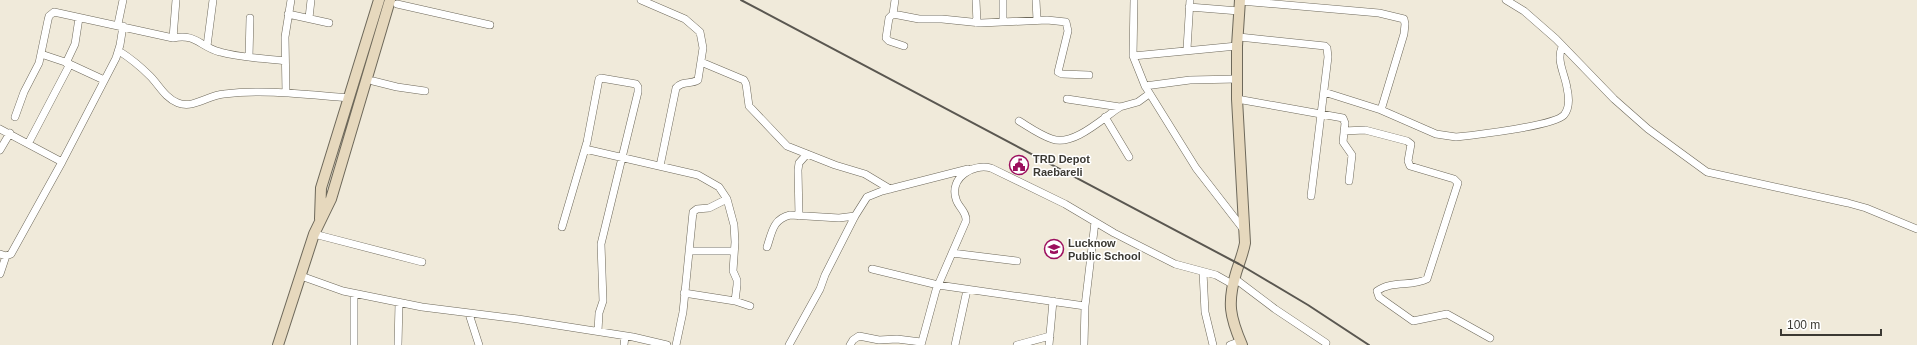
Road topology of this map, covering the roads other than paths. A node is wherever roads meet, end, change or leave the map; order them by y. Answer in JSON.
{"nodes":[{"id":1,"x":123,"y":0,"type":"edge"},
{"id":2,"x":176,"y":0,"type":"edge"},
{"id":3,"x":213,"y":0,"type":"edge"},
{"id":4,"x":291,"y":0,"type":"edge"},
{"id":5,"x":311,"y":0,"type":"edge"},
{"id":6,"x":379,"y":0,"type":"edge"},
{"id":7,"x":641,"y":0,"type":"edge"},
{"id":8,"x":895,"y":0,"type":"edge"},
{"id":9,"x":976,"y":0,"type":"edge"},
{"id":10,"x":1004,"y":0,"type":"edge"},
{"id":11,"x":1036,"y":0,"type":"edge"},
{"id":12,"x":1134,"y":0,"type":"edge"},
{"id":13,"x":1506,"y":0,"type":"edge"},
{"id":14,"x":1518,"y":0,"type":"edge"},
{"id":15,"x":394,"y":2,"type":"edge"},
{"id":16,"x":1296,"y":3,"type":"edge"},
{"id":17,"x":1189,"y":4,"type":"edge"},
{"id":18,"x":1240,"y":4,"type":"edge"},
{"id":19,"x":1524,"y":11,"type":"junction"},
{"id":20,"x":288,"y":14,"type":"junction"},
{"id":21,"x":893,"y":14,"type":"junction"},
{"id":22,"x":79,"y":18,"type":"junction"},
{"id":23,"x":250,"y":18,"type":"dead end"},
{"id":24,"x":309,"y":18,"type":"junction"},
{"id":25,"x":1037,"y":20,"type":"junction"},
{"id":26,"x":1003,"y":22,"type":"junction"},
{"id":27,"x":329,"y":23,"type":"dead end"},
{"id":28,"x":977,"y":23,"type":"junction"},
{"id":29,"x":120,"y":25,"type":"junction"},
{"id":30,"x":490,"y":25,"type":"dead end"},
{"id":31,"x":173,"y":38,"type":"junction"},
{"id":32,"x":1238,"y":41,"type":"junction"},
{"id":33,"x":207,"y":46,"type":"junction"},
{"id":34,"x":904,"y":46,"type":"dead end"},
{"id":35,"x":1562,"y":47,"type":"junction"},
{"id":36,"x":1187,"y":49,"type":"junction"},
{"id":37,"x":119,"y":51,"type":"junction"},
{"id":38,"x":41,"y":54,"type":"junction"},
{"id":39,"x":1133,"y":56,"type":"junction"},
{"id":40,"x":250,"y":57,"type":"junction"},
{"id":41,"x":285,"y":61,"type":"junction"},
{"id":42,"x":701,"y":62,"type":"junction"},
{"id":43,"x":68,"y":64,"type":"junction"},
{"id":44,"x":1089,"y":75,"type":"dead end"},
{"id":45,"x":1237,"y":79,"type":"junction"},
{"id":46,"x":104,"y":80,"type":"junction"},
{"id":47,"x":373,"y":81,"type":"dead end"},
{"id":48,"x":1145,"y":86,"type":"junction"},
{"id":49,"x":425,"y":91,"type":"dead end"},
{"id":50,"x":1324,"y":92,"type":"junction"},
{"id":51,"x":286,"y":93,"type":"junction"},
{"id":52,"x":1149,"y":94,"type":"junction"},
{"id":53,"x":349,"y":98,"type":"junction"},
{"id":54,"x":1067,"y":99,"type":"dead end"},
{"id":55,"x":1237,"y":99,"type":"junction"},
{"id":56,"x":1120,"y":108,"type":"junction"},
{"id":57,"x":1382,"y":110,"type":"junction"},
{"id":58,"x":1320,"y":114,"type":"junction"},
{"id":59,"x":15,"y":117,"type":"dead end"},
{"id":60,"x":1105,"y":117,"type":"junction"},
{"id":61,"x":1019,"y":121,"type":"dead end"},
{"id":62,"x":0,"y":129,"type":"edge"},
{"id":63,"x":1344,"y":131,"type":"junction"},
{"id":64,"x":10,"y":133,"type":"junction"},
{"id":65,"x":28,"y":144,"type":"junction"},
{"id":66,"x":585,"y":149,"type":"junction"},
{"id":67,"x":0,"y":150,"type":"edge"},
{"id":68,"x":807,"y":154,"type":"junction"},
{"id":69,"x":1129,"y":157,"type":"dead end"},
{"id":70,"x":624,"y":158,"type":"junction"},
{"id":71,"x":62,"y":162,"type":"junction"},
{"id":72,"x":660,"y":166,"type":"junction"},
{"id":73,"x":968,"y":170,"type":"junction"},
{"id":74,"x":1349,"y":181,"type":"dead end"},
{"id":75,"x":890,"y":188,"type":"junction"},
{"id":76,"x":1311,"y":196,"type":"dead end"},
{"id":77,"x":727,"y":200,"type":"junction"},
{"id":78,"x":799,"y":216,"type":"junction"},
{"id":79,"x":855,"y":216,"type":"junction"},
{"id":80,"x":1095,"y":222,"type":"junction"},
{"id":81,"x":319,"y":225,"type":"junction"},
{"id":82,"x":562,"y":227,"type":"dead end"},
{"id":83,"x":1917,"y":229,"type":"edge"},
{"id":84,"x":1244,"y":230,"type":"junction"},
{"id":85,"x":314,"y":234,"type":"junction"},
{"id":86,"x":767,"y":247,"type":"dead end"},
{"id":87,"x":689,"y":251,"type":"junction"},
{"id":88,"x":734,"y":251,"type":"junction"},
{"id":89,"x":952,"y":253,"type":"junction"},
{"id":90,"x":3,"y":255,"type":"edge"},
{"id":91,"x":1017,"y":261,"type":"dead end"},
{"id":92,"x":422,"y":262,"type":"dead end"},
{"id":93,"x":872,"y":270,"type":"dead end"},
{"id":94,"x":1203,"y":272,"type":"junction"},
{"id":95,"x":0,"y":274,"type":"edge"},
{"id":96,"x":301,"y":276,"type":"junction"},
{"id":97,"x":1233,"y":281,"type":"junction"},
{"id":98,"x":938,"y":286,"type":"junction"},
{"id":99,"x":967,"y":290,"type":"junction"},
{"id":100,"x":684,"y":293,"type":"junction"},
{"id":101,"x":354,"y":294,"type":"junction"},
{"id":102,"x":735,"y":301,"type":"junction"},
{"id":103,"x":1053,"y":301,"type":"junction"},
{"id":104,"x":399,"y":303,"type":"junction"},
{"id":105,"x":750,"y":306,"type":"dead end"},
{"id":106,"x":1085,"y":306,"type":"junction"},
{"id":107,"x":469,"y":314,"type":"junction"},
{"id":108,"x":598,"y":331,"type":"junction"},
{"id":109,"x":624,"y":336,"type":"junction"},
{"id":110,"x":1050,"y":336,"type":"junction"},
{"id":111,"x":1490,"y":338,"type":"dead end"},
{"id":112,"x":889,"y":342,"type":"edge"},
{"id":113,"x":1241,"y":343,"type":"edge"},
{"id":114,"x":1326,"y":343,"type":"dead end"},
{"id":115,"x":921,"y":344,"type":"edge"},
{"id":116,"x":278,"y":345,"type":"edge"},
{"id":117,"x":354,"y":345,"type":"edge"},
{"id":118,"x":398,"y":345,"type":"edge"},
{"id":119,"x":479,"y":345,"type":"edge"},
{"id":120,"x":624,"y":345,"type":"edge"},
{"id":121,"x":668,"y":345,"type":"edge"},
{"id":122,"x":676,"y":345,"type":"edge"},
{"id":123,"x":789,"y":345,"type":"edge"},
{"id":124,"x":850,"y":345,"type":"edge"},
{"id":125,"x":954,"y":345,"type":"edge"},
{"id":126,"x":1017,"y":345,"type":"edge"},
{"id":127,"x":1049,"y":345,"type":"edge"},
{"id":128,"x":1084,"y":345,"type":"edge"},
{"id":129,"x":1213,"y":345,"type":"edge"},
{"id":130,"x":1230,"y":345,"type":"edge"}],
"edges":[{"from":1,"to":29,"type":"street"},
{"from":2,"to":31,"type":"street"},
{"from":3,"to":33,"type":"street"},
{"from":4,"to":20,"type":"street"},
{"from":5,"to":24,"type":"street"},
{"from":6,"to":53,"type":"street"},
{"from":7,"to":42,"type":"street"},
{"from":8,"to":21,"type":"street"},
{"from":9,"to":28,"type":"street"},
{"from":10,"to":26,"type":"street"},
{"from":11,"to":25,"type":"street"},
{"from":12,"to":39,"type":"street"},
{"from":13,"to":19,"type":"street"},
{"from":14,"to":19,"type":"street"},
{"from":15,"to":30,"type":"street"},
{"from":15,"to":81,"type":"street"},
{"from":16,"to":18,"type":"street"},
{"from":16,"to":57,"type":"street"},
{"from":17,"to":18,"type":"street"},
{"from":17,"to":36,"type":"street"},
{"from":18,"to":32,"type":"street"},
{"from":19,"to":35,"type":"street"},
{"from":20,"to":24,"type":"street"},
{"from":20,"to":41,"type":"street"},
{"from":21,"to":28,"type":"street"},
{"from":21,"to":34,"type":"street"},
{"from":22,"to":29,"type":"street"},
{"from":22,"to":38,"type":"street"},
{"from":22,"to":43,"type":"street"},
{"from":23,"to":40,"type":"street"},
{"from":24,"to":27,"type":"street"},
{"from":25,"to":26,"type":"street"},
{"from":25,"to":44,"type":"street"},
{"from":26,"to":28,"type":"street"},
{"from":29,"to":31,"type":"street"},
{"from":29,"to":37,"type":"street"},
{"from":31,"to":33,"type":"street"},
{"from":32,"to":36,"type":"street"},
{"from":32,"to":45,"type":"street"},
{"from":32,"to":50,"type":"street"},
{"from":33,"to":40,"type":"street"},
{"from":35,"to":57,"type":"street"},
{"from":35,"to":83,"type":"street"},
{"from":36,"to":39,"type":"street"},
{"from":37,"to":46,"type":"street"},
{"from":37,"to":51,"type":"street"},
{"from":38,"to":43,"type":"street"},
{"from":38,"to":59,"type":"street"},
{"from":39,"to":48,"type":"street"},
{"from":40,"to":41,"type":"street"},
{"from":41,"to":51,"type":"street"},
{"from":42,"to":68,"type":"street"},
{"from":42,"to":72,"type":"street"},
{"from":43,"to":46,"type":"street"},
{"from":43,"to":65,"type":"street"},
{"from":45,"to":48,"type":"street"},
{"from":45,"to":55,"type":"street"},
{"from":46,"to":71,"type":"street"},
{"from":47,"to":49,"type":"street"},
{"from":48,"to":52,"type":"street"},
{"from":50,"to":57,"type":"street"},
{"from":50,"to":58,"type":"street"},
{"from":51,"to":53,"type":"street"},
{"from":52,"to":56,"type":"street"},
{"from":52,"to":84,"type":"street"},
{"from":53,"to":81,"type":"street"},
{"from":54,"to":56,"type":"street"},
{"from":55,"to":58,"type":"street"},
{"from":55,"to":84,"type":"street"},
{"from":56,"to":60,"type":"street"},
{"from":58,"to":63,"type":"street"},
{"from":58,"to":76,"type":"street"},
{"from":60,"to":61,"type":"street"},
{"from":60,"to":69,"type":"street"},
{"from":62,"to":64,"type":"street"},
{"from":63,"to":74,"type":"street"},
{"from":63,"to":111,"type":"street"},
{"from":64,"to":65,"type":"street"},
{"from":64,"to":67,"type":"street"},
{"from":65,"to":71,"type":"street"},
{"from":66,"to":70,"type":"street"},
{"from":66,"to":70,"type":"street"},
{"from":66,"to":82,"type":"street"},
{"from":68,"to":75,"type":"street"},
{"from":68,"to":78,"type":"street"},
{"from":70,"to":72,"type":"street"},
{"from":70,"to":108,"type":"street"},
{"from":71,"to":90,"type":"street"},
{"from":72,"to":77,"type":"street"},
{"from":73,"to":75,"type":"street"},
{"from":73,"to":80,"type":"street"},
{"from":73,"to":89,"type":"street"},
{"from":75,"to":79,"type":"street"},
{"from":77,"to":87,"type":"street"},
{"from":77,"to":88,"type":"street"},
{"from":78,"to":79,"type":"street"},
{"from":78,"to":86,"type":"street"},
{"from":79,"to":123,"type":"street"},
{"from":80,"to":94,"type":"street"},
{"from":80,"to":106,"type":"street"},
{"from":81,"to":85,"type":"street"},
{"from":84,"to":97,"type":"street"},
{"from":85,"to":92,"type":"street"},
{"from":85,"to":96,"type":"street"},
{"from":87,"to":88,"type":"street"},
{"from":87,"to":100,"type":"street"},
{"from":88,"to":102,"type":"street"},
{"from":89,"to":91,"type":"street"},
{"from":89,"to":98,"type":"street"},
{"from":90,"to":95,"type":"street"},
{"from":93,"to":98,"type":"street"},
{"from":94,"to":97,"type":"street"},
{"from":94,"to":129,"type":"street"},
{"from":96,"to":101,"type":"street"},
{"from":96,"to":116,"type":"street"},
{"from":97,"to":113,"type":"street"},
{"from":97,"to":114,"type":"street"},
{"from":98,"to":99,"type":"street"},
{"from":98,"to":115,"type":"street"},
{"from":99,"to":103,"type":"street"},
{"from":99,"to":125,"type":"street"},
{"from":100,"to":102,"type":"street"},
{"from":100,"to":122,"type":"street"},
{"from":101,"to":104,"type":"street"},
{"from":101,"to":117,"type":"street"},
{"from":102,"to":105,"type":"street"},
{"from":103,"to":106,"type":"street"},
{"from":103,"to":110,"type":"street"},
{"from":104,"to":107,"type":"street"},
{"from":104,"to":118,"type":"street"},
{"from":106,"to":128,"type":"street"},
{"from":107,"to":108,"type":"street"},
{"from":107,"to":119,"type":"street"},
{"from":108,"to":109,"type":"street"},
{"from":109,"to":120,"type":"street"},
{"from":109,"to":121,"type":"street"},
{"from":110,"to":126,"type":"street"},
{"from":110,"to":127,"type":"street"},
{"from":112,"to":115,"type":"street"},
{"from":112,"to":124,"type":"street"},
{"from":113,"to":130,"type":"street"}]}
